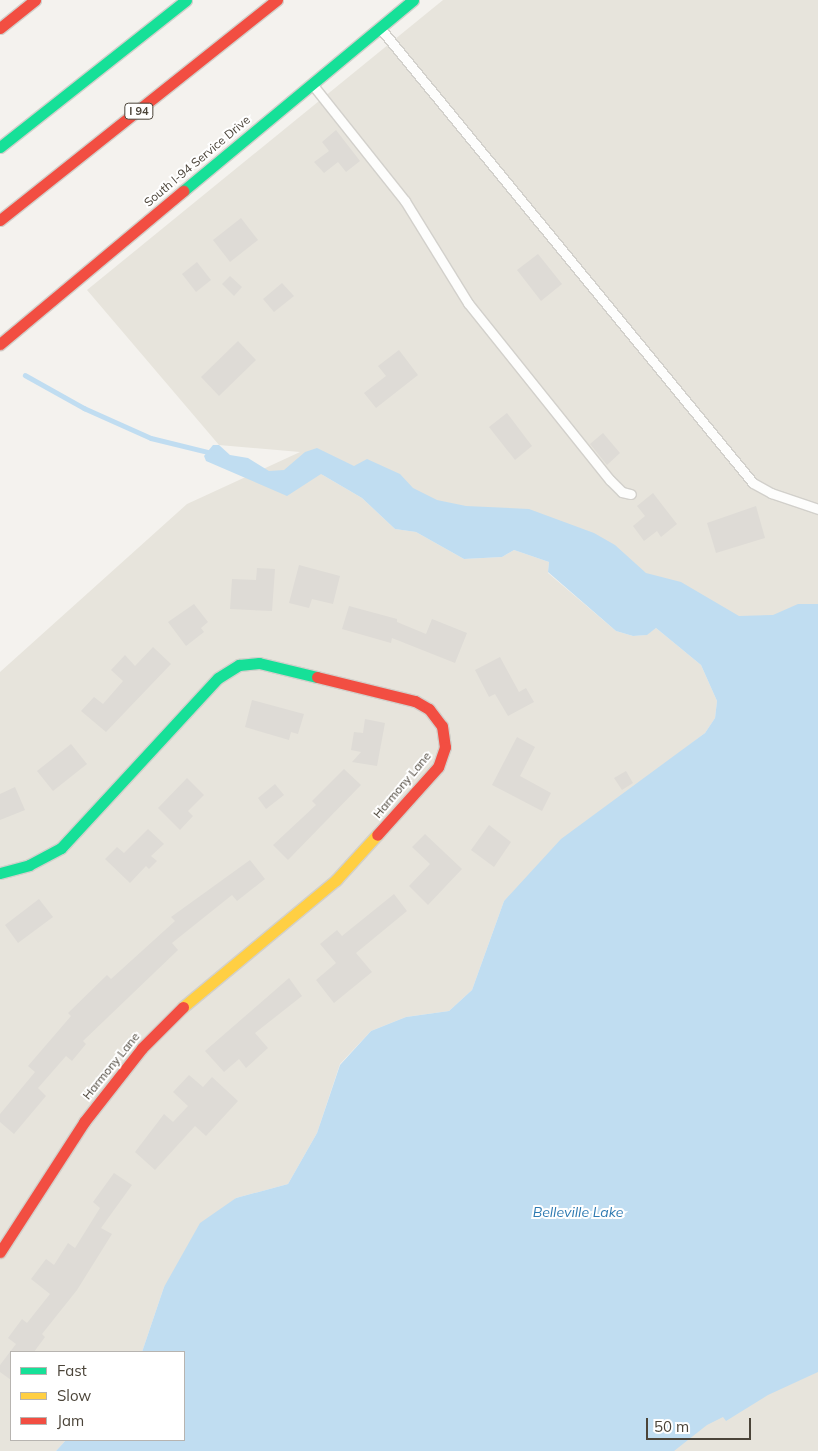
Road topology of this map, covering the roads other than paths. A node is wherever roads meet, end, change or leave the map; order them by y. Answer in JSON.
{"nodes":[{"id":1,"x":35,"y":0,"type":"edge"},
{"id":2,"x":186,"y":0,"type":"edge"},
{"id":3,"x":277,"y":0,"type":"edge"},
{"id":4,"x":413,"y":0,"type":"edge"},
{"id":5,"x":0,"y":28,"type":"edge"},
{"id":6,"x":379,"y":28,"type":"junction"},
{"id":7,"x":312,"y":84,"type":"junction"},
{"id":8,"x":0,"y":147,"type":"edge"},
{"id":9,"x":0,"y":220,"type":"edge"},
{"id":10,"x":0,"y":344,"type":"edge"},
{"id":11,"x":632,"y":494,"type":"dead end"},
{"id":12,"x":818,"y":509,"type":"edge"},
{"id":13,"x":0,"y":873,"type":"edge"},
{"id":14,"x":0,"y":1252,"type":"edge"}],
"edges":[{"from":1,"to":5,"type":"main road"},
{"from":2,"to":8,"type":"main road"},
{"from":3,"to":9,"type":"main road","number":"I 94"},
{"from":4,"to":6,"type":"main road","name":"South I-94 Service Drive"},
{"from":6,"to":7,"type":"main road","name":"South I-94 Service Drive"},
{"from":6,"to":12,"type":"lane"},
{"from":7,"to":10,"type":"main road","name":"South I-94 Service Drive"},
{"from":7,"to":11,"type":"lane"},
{"from":13,"to":14,"type":"main road","name":"Harmony Lane"}]}
